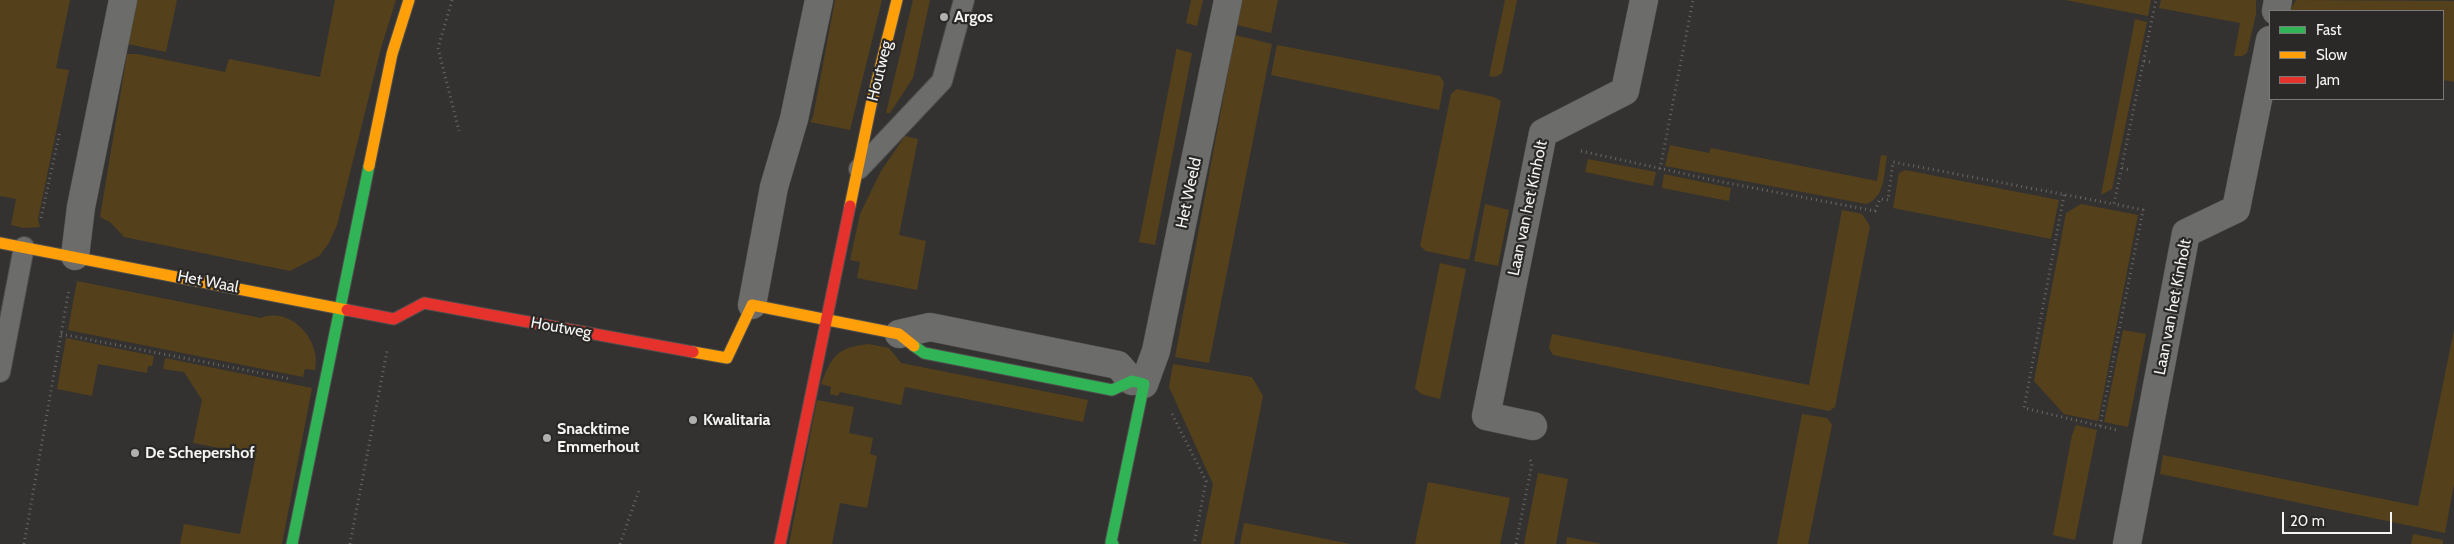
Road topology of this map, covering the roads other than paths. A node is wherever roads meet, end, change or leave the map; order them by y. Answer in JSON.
{"nodes":[{"id":1,"x":123,"y":0,"type":"edge"},
{"id":2,"x":409,"y":0,"type":"edge"},
{"id":3,"x":819,"y":0,"type":"edge"},
{"id":4,"x":897,"y":0,"type":"edge"},
{"id":5,"x":964,"y":0,"type":"edge"},
{"id":6,"x":1228,"y":0,"type":"edge"},
{"id":7,"x":1644,"y":0,"type":"edge"},
{"id":8,"x":2269,"y":45,"type":"edge"},
{"id":9,"x":859,"y":169,"type":"junction"},
{"id":10,"x":0,"y":243,"type":"edge"},
{"id":11,"x":24,"y":247,"type":"junction"},
{"id":12,"x":75,"y":256,"type":"junction"},
{"id":13,"x":752,"y":306,"type":"junction"},
{"id":14,"x":340,"y":308,"type":"junction"},
{"id":15,"x":826,"y":319,"type":"junction"},
{"id":16,"x":899,"y":334,"type":"joint"},
{"id":17,"x":0,"y":372,"type":"edge"},
{"id":18,"x":1138,"y":383,"type":"junction"},
{"id":19,"x":1531,"y":426,"type":"road end"},
{"id":20,"x":292,"y":544,"type":"edge"},
{"id":21,"x":780,"y":544,"type":"edge"},
{"id":22,"x":1113,"y":544,"type":"edge"},
{"id":23,"x":2127,"y":544,"type":"edge"}],
"edges":[{"from":1,"to":12,"type":"street"},
{"from":2,"to":14,"type":"street"},
{"from":3,"to":13,"type":"street","name":"Houtweg"},
{"from":4,"to":9,"type":"street","name":"Houtweg"},
{"from":5,"to":9,"type":"lane"},
{"from":6,"to":18,"type":"street","name":"Het Weeld"},
{"from":7,"to":19,"type":"street","name":"Laan van het Kinholt"},
{"from":8,"to":23,"type":"street","name":"Laan van het Kinholt"},
{"from":9,"to":15,"type":"street","name":"Houtweg"},
{"from":10,"to":11,"type":"street","name":"Het Waal"},
{"from":11,"to":12,"type":"street","name":"Het Waal"},
{"from":11,"to":17,"type":"lane"},
{"from":12,"to":14,"type":"street","name":"Het Waal"},
{"from":13,"to":14,"type":"street","name":"Houtweg"},
{"from":13,"to":15,"type":"street"},
{"from":14,"to":20,"type":"street"},
{"from":15,"to":16,"type":"street"},
{"from":15,"to":21,"type":"street","name":"Houtweg"},
{"from":16,"to":18,"type":"street"},
{"from":18,"to":22,"type":"street","name":"Het Weeld"}]}
